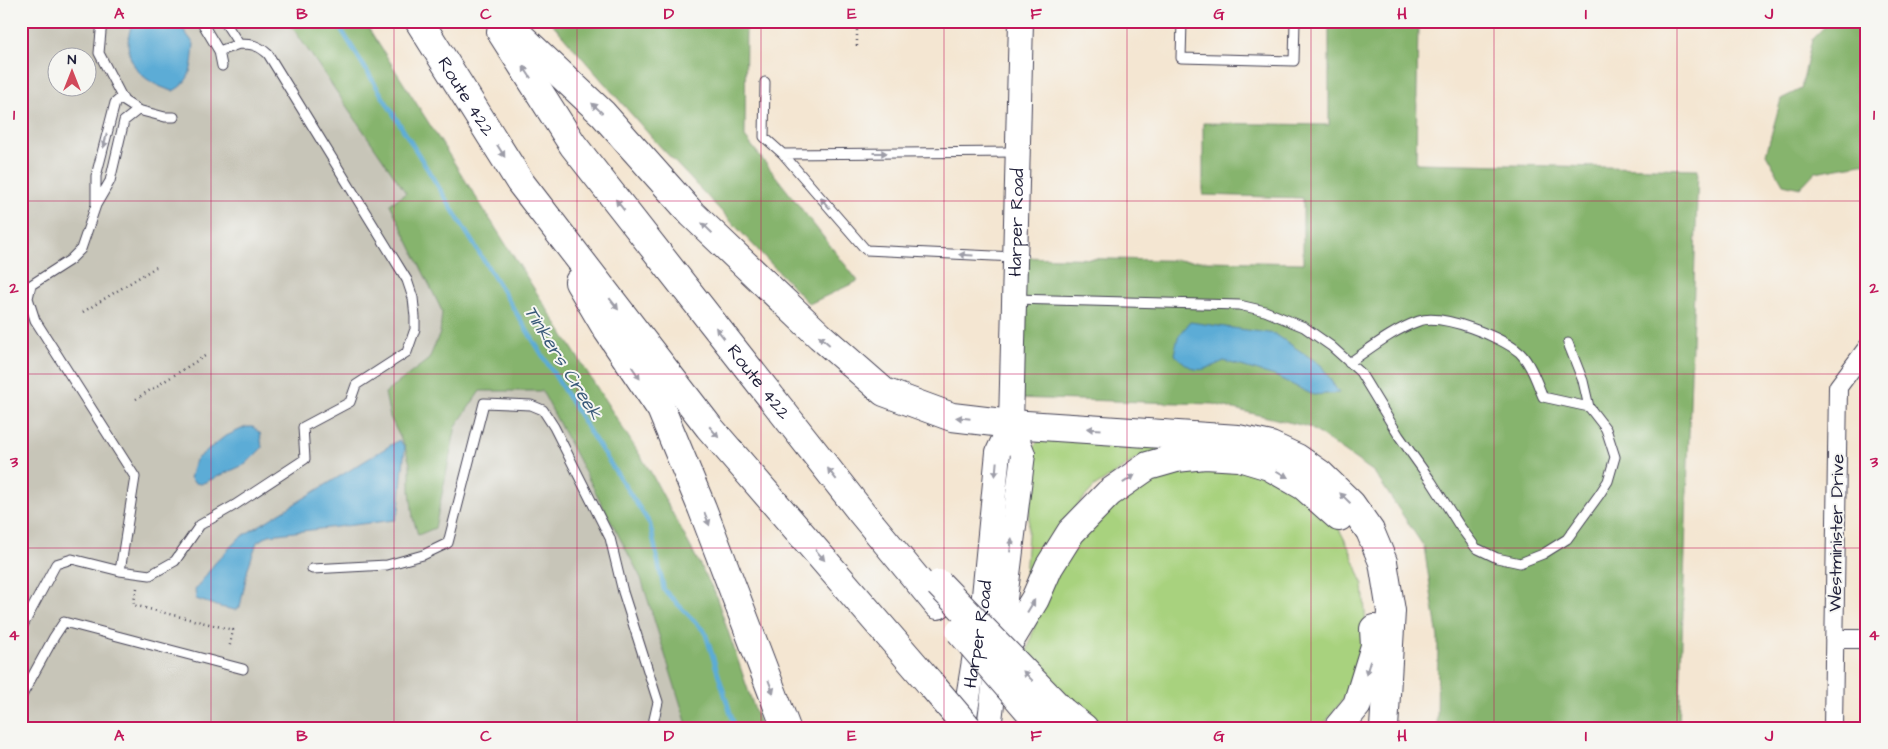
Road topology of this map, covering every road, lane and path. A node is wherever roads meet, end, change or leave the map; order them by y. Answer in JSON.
{"nodes":[{"id":1,"x":102,"y":21,"type":"edge"},
{"id":2,"x":201,"y":21,"type":"edge"},
{"id":3,"x":224,"y":21,"type":"edge"},
{"id":4,"x":419,"y":21,"type":"edge"},
{"id":5,"x":494,"y":21,"type":"edge"},
{"id":6,"x":504,"y":21,"type":"edge"},
{"id":7,"x":857,"y":21,"type":"edge"},
{"id":8,"x":1021,"y":21,"type":"edge"},
{"id":9,"x":1182,"y":21,"type":"edge"},
{"id":10,"x":1295,"y":21,"type":"edge"},
{"id":11,"x":238,"y":44,"type":"junction"},
{"id":12,"x":856,"y":46,"type":"dead end"},
{"id":13,"x":220,"y":51,"type":"junction"},
{"id":14,"x":222,"y":66,"type":"dead end"},
{"id":15,"x":764,"y":82,"type":"dead end"},
{"id":16,"x":122,"y":97,"type":"junction"},
{"id":17,"x":138,"y":110,"type":"junction"},
{"id":18,"x":174,"y":116,"type":"dead end"},
{"id":19,"x":1018,"y":152,"type":"junction"},
{"id":20,"x":783,"y":154,"type":"junction"},
{"id":21,"x":520,"y":182,"type":"junction"},
{"id":22,"x":96,"y":205,"type":"junction"},
{"id":23,"x":1015,"y":257,"type":"junction"},
{"id":24,"x":156,"y":267,"type":"dead end"},
{"id":25,"x":1014,"y":299,"type":"junction"},
{"id":26,"x":83,"y":312,"type":"dead end"},
{"id":27,"x":1568,"y":343,"type":"dead end"},
{"id":28,"x":1867,"y":348,"type":"edge"},
{"id":29,"x":208,"y":354,"type":"dead end"},
{"id":30,"x":1349,"y":363,"type":"junction"},
{"id":31,"x":136,"y":399,"type":"dead end"},
{"id":32,"x":1589,"y":407,"type":"junction"},
{"id":33,"x":1011,"y":424,"type":"junction"},
{"id":34,"x":312,"y":569,"type":"dead end"},
{"id":35,"x":120,"y":571,"type":"junction"},
{"id":36,"x":137,"y":588,"type":"dead end"},
{"id":37,"x":21,"y":629,"type":"edge"},
{"id":38,"x":1834,"y":639,"type":"junction"},
{"id":39,"x":1867,"y":639,"type":"edge"},
{"id":40,"x":229,"y":649,"type":"dead end"},
{"id":41,"x":997,"y":662,"type":"junction"},
{"id":42,"x":243,"y":669,"type":"dead end"},
{"id":43,"x":21,"y":697,"type":"edge"},
{"id":44,"x":1053,"y":719,"type":"edge"},
{"id":45,"x":652,"y":728,"type":"edge"},
{"id":46,"x":786,"y":728,"type":"edge"},
{"id":47,"x":964,"y":728,"type":"edge"},
{"id":48,"x":968,"y":728,"type":"edge"},
{"id":49,"x":989,"y":728,"type":"edge"},
{"id":50,"x":1084,"y":728,"type":"edge"},
{"id":51,"x":1338,"y":728,"type":"edge"},
{"id":52,"x":1384,"y":728,"type":"edge"},
{"id":53,"x":1833,"y":728,"type":"edge"}],
"edges":[{"from":1,"to":16,"type":"lane"},
{"from":2,"to":13,"type":"lane"},
{"from":3,"to":11,"type":"lane"},
{"from":4,"to":21,"type":"highway","name":"Route 422","one_way":true},
{"from":44,"to":5,"type":"highway","name":"Route 422","one_way":true,"bridge":true},
{"from":33,"to":6,"type":"highway","one_way":true},
{"from":7,"to":12,"type":"path"},
{"from":8,"to":19,"type":"street","name":"Harper Road"},
{"from":9,"to":10,"type":"lane"},
{"from":11,"to":13,"type":"lane"},
{"from":11,"to":35,"type":"lane"},
{"from":13,"to":14,"type":"lane"},
{"from":15,"to":20,"type":"lane"},
{"from":16,"to":17,"type":"lane"},
{"from":16,"to":22,"type":"lane","one_way":true},
{"from":17,"to":18,"type":"lane"},
{"from":17,"to":22,"type":"lane"},
{"from":20,"to":19,"type":"lane","one_way":true},
{"from":19,"to":23,"type":"street","name":"Harper Road"},
{"from":23,"to":20,"type":"lane","one_way":true},
{"from":21,"to":46,"type":"highway","one_way":true},
{"from":21,"to":48,"type":"highway","name":"Route 422","one_way":true,"bridge":true},
{"from":22,"to":35,"type":"lane"},
{"from":23,"to":25,"type":"street","name":"Harper Road"},
{"from":24,"to":26,"type":"path"},
{"from":25,"to":30,"type":"lane"},
{"from":25,"to":33,"type":"street","name":"Harper Road"},
{"from":27,"to":32,"type":"lane"},
{"from":28,"to":38,"type":"street","name":"Westminister Drive"},
{"from":29,"to":31,"type":"path"},
{"from":30,"to":32,"type":"lane"},
{"from":30,"to":32,"type":"lane"},
{"from":41,"to":33,"type":"street","name":"Harper Road","one_way":true},
{"from":33,"to":47,"type":"street","name":"Harper Road","one_way":true},
{"from":52,"to":33,"type":"highway","one_way":true},
{"from":34,"to":45,"type":"lane"},
{"from":35,"to":37,"type":"lane"},
{"from":36,"to":40,"type":"path"},
{"from":38,"to":39,"type":"street"},
{"from":38,"to":53,"type":"street","name":"Westminister Drive"},
{"from":41,"to":49,"type":"street","name":"Harper Road"},
{"from":41,"to":51,"type":"highway","one_way":true},
{"from":42,"to":43,"type":"lane"},
{"from":44,"to":50,"type":"highway","name":"Route 422"}]}
